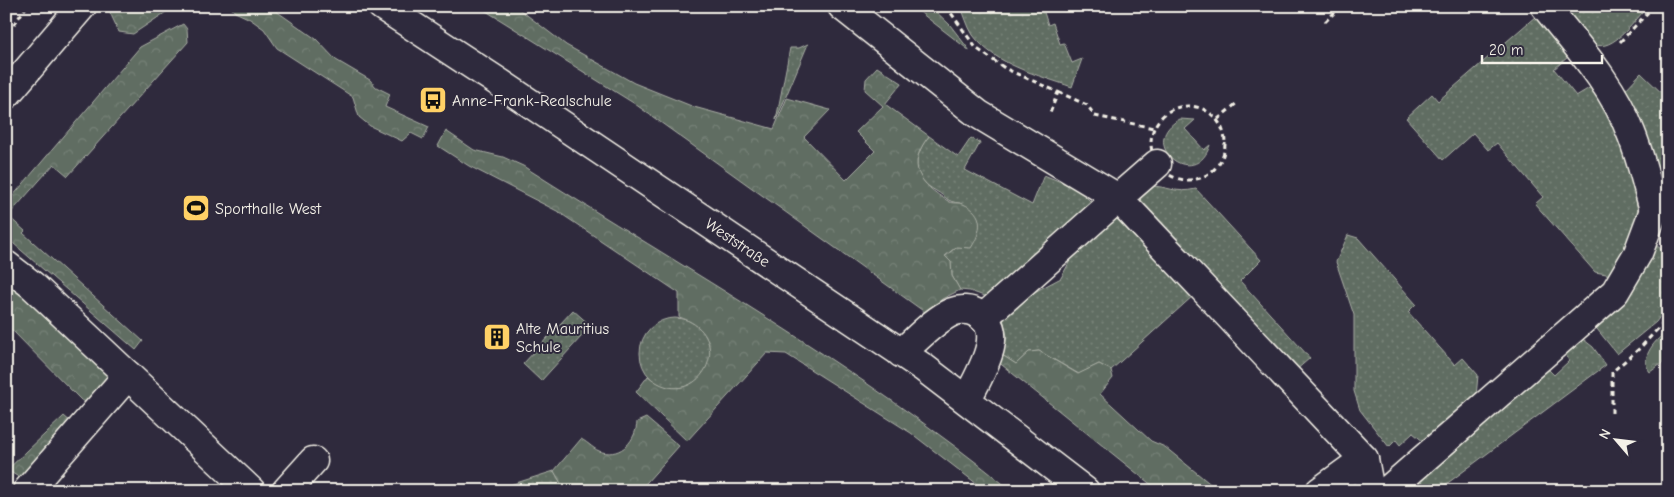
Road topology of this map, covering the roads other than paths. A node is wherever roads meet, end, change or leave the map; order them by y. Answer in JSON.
{"nodes":[{"id":1,"x":82,"y":6,"type":"edge"},
{"id":2,"x":382,"y":6,"type":"edge"},
{"id":3,"x":842,"y":6,"type":"edge"},
{"id":4,"x":1545,"y":6,"type":"edge"},
{"id":5,"x":6,"y":95,"type":"edge"},
{"id":6,"x":1157,"y":164,"type":"road end"},
{"id":7,"x":1118,"y":198,"type":"junction"},
{"id":8,"x":1661,"y":207,"type":"edge"},
{"id":9,"x":6,"y":265,"type":"edge"},
{"id":10,"x":982,"y":318,"type":"junction"},
{"id":11,"x":901,"y":353,"type":"junction"},
{"id":12,"x":128,"y":375,"type":"junction"},
{"id":13,"x":967,"y":400,"type":"junction"},
{"id":14,"x":1364,"y":459,"type":"junction"},
{"id":15,"x":313,"y":461,"type":"dead end"},
{"id":16,"x":239,"y":486,"type":"edge"},
{"id":17,"x":27,"y":491,"type":"edge"},
{"id":18,"x":286,"y":491,"type":"edge"},
{"id":19,"x":1084,"y":491,"type":"edge"},
{"id":20,"x":1320,"y":491,"type":"edge"},
{"id":21,"x":1370,"y":491,"type":"edge"},
{"id":22,"x":1387,"y":491,"type":"edge"}],
"edges":[{"from":1,"to":5,"type":"main road"},
{"from":2,"to":11,"type":"main road","name":"Weststraße"},
{"from":3,"to":7,"type":"main road"},
{"from":4,"to":8,"type":"main road"},
{"from":6,"to":7,"type":"main road"},
{"from":7,"to":10,"type":"main road"},
{"from":7,"to":14,"type":"main road"},
{"from":8,"to":22,"type":"main road"},
{"from":9,"to":12,"type":"main road"},
{"from":10,"to":11,"type":"main road"},
{"from":10,"to":13,"type":"main road"},
{"from":11,"to":13,"type":"main road","name":"Weststraße"},
{"from":12,"to":16,"type":"main road"},
{"from":12,"to":17,"type":"main road"},
{"from":13,"to":19,"type":"main road","name":"Weststraße"},
{"from":14,"to":20,"type":"main road"},
{"from":14,"to":21,"type":"main road"},
{"from":15,"to":18,"type":"main road"}]}
